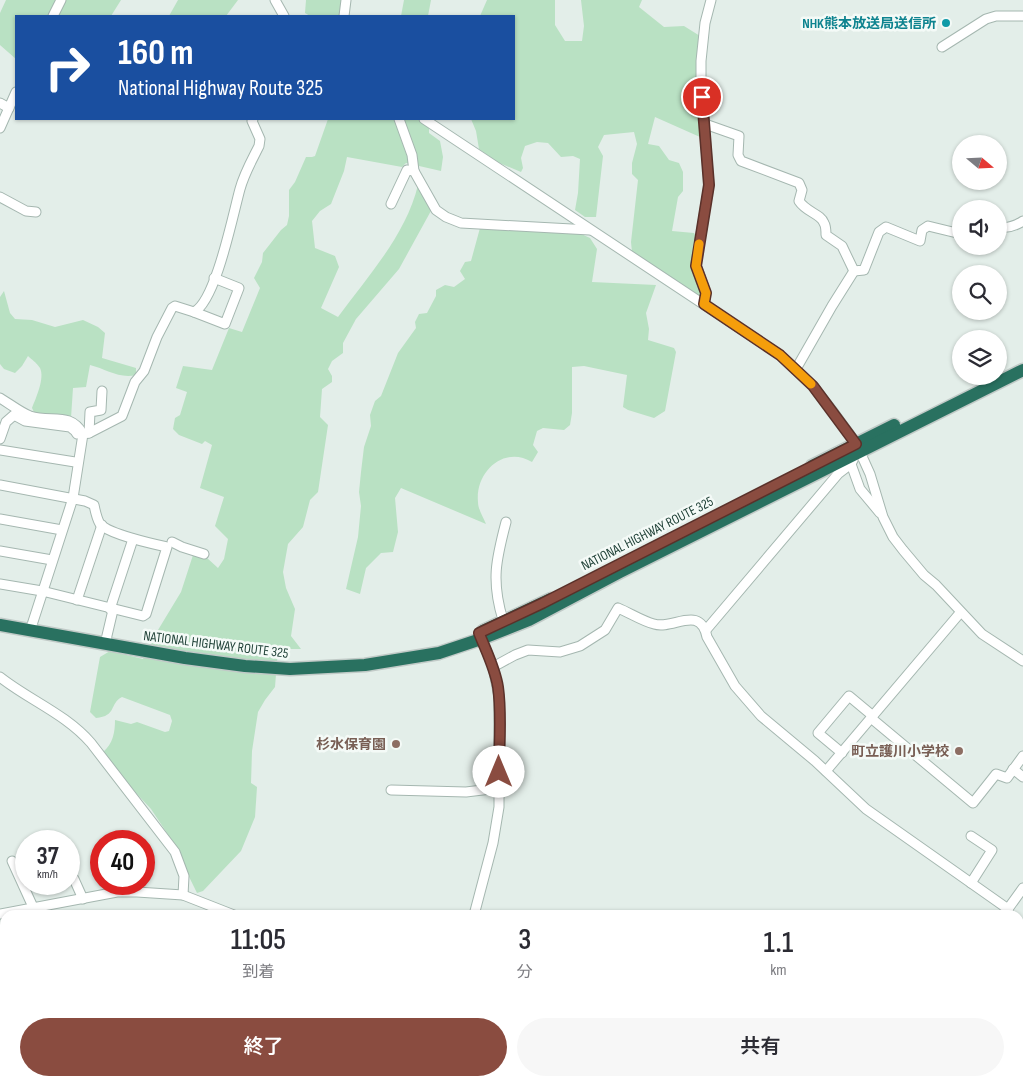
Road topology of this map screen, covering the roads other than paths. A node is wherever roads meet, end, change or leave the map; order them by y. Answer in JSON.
{"nodes":[{"id":1,"x":60,"y":0,"type":"edge"},
{"id":2,"x":275,"y":0,"type":"edge"},
{"id":3,"x":346,"y":0,"type":"edge"},
{"id":4,"x":711,"y":0,"type":"edge"},
{"id":5,"x":53,"y":15,"type":"edge"},
{"id":6,"x":283,"y":15,"type":"edge"},
{"id":7,"x":344,"y":15,"type":"edge"},
{"id":8,"x":1023,"y":16,"type":"edge"},
{"id":9,"x":942,"y":47,"type":"dead end"},
{"id":10,"x":15,"y":94,"type":"edge"},
{"id":11,"x":0,"y":103,"type":"edge"},
{"id":12,"x":9,"y":108,"type":"junction"},
{"id":13,"x":252,"y":120,"type":"edge"},
{"id":14,"x":399,"y":120,"type":"edge"},
{"id":15,"x":426,"y":120,"type":"edge"},
{"id":16,"x":705,"y":124,"type":"junction"},
{"id":17,"x":0,"y":128,"type":"edge"},
{"id":18,"x":414,"y":171,"type":"junction"},
{"id":19,"x":0,"y":197,"type":"edge"},
{"id":20,"x":391,"y":204,"type":"dead end"},
{"id":21,"x":36,"y":212,"type":"dead end"},
{"id":22,"x":1023,"y":220,"type":"edge"},
{"id":23,"x":1007,"y":228,"type":"edge"},
{"id":24,"x":590,"y":230,"type":"junction"},
{"id":25,"x":952,"y":232,"type":"edge"},
{"id":26,"x":854,"y":271,"type":"junction"},
{"id":27,"x":214,"y":278,"type":"junction"},
{"id":28,"x":704,"y":304,"type":"junction"},
{"id":29,"x":194,"y":312,"type":"junction"},
{"id":30,"x":1023,"y":362,"type":"edge"},
{"id":31,"x":796,"y":369,"type":"junction"},
{"id":32,"x":1007,"y":370,"type":"edge"},
{"id":33,"x":1023,"y":370,"type":"edge"},
{"id":34,"x":979,"y":385,"type":"edge"},
{"id":35,"x":102,"y":391,"type":"dead end"},
{"id":36,"x":0,"y":398,"type":"edge"},
{"id":37,"x":86,"y":434,"type":"junction"},
{"id":38,"x":0,"y":439,"type":"edge"},
{"id":39,"x":0,"y":450,"type":"edge"},
{"id":40,"x":856,"y":454,"type":"junction"},
{"id":41,"x":75,"y":462,"type":"junction"},
{"id":42,"x":77,"y":472,"type":"junction"},
{"id":43,"x":0,"y":485,"type":"edge"},
{"id":44,"x":73,"y":498,"type":"junction"},
{"id":45,"x":883,"y":517,"type":"junction"},
{"id":46,"x":0,"y":518,"type":"edge"},
{"id":47,"x":506,"y":522,"type":"dead end"},
{"id":48,"x":102,"y":526,"type":"junction"},
{"id":49,"x":62,"y":530,"type":"junction"},
{"id":50,"x":133,"y":539,"type":"junction"},
{"id":51,"x":172,"y":542,"type":"junction"},
{"id":52,"x":0,"y":551,"type":"edge"},
{"id":53,"x":204,"y":554,"type":"dead end"},
{"id":54,"x":52,"y":560,"type":"junction"},
{"id":55,"x":0,"y":584,"type":"edge"},
{"id":56,"x":42,"y":591,"type":"junction"},
{"id":57,"x":77,"y":600,"type":"junction"},
{"id":58,"x":112,"y":609,"type":"junction"},
{"id":59,"x":960,"y":612,"type":"junction"},
{"id":60,"x":0,"y":620,"type":"edge"},
{"id":61,"x":503,"y":620,"type":"junction"},
{"id":62,"x":0,"y":625,"type":"edge"},
{"id":63,"x":30,"y":628,"type":"junction"},
{"id":64,"x":706,"y":630,"type":"junction"},
{"id":65,"x":480,"y":636,"type":"junction"},
{"id":66,"x":106,"y":641,"type":"junction"},
{"id":67,"x":1023,"y":660,"type":"edge"},
{"id":68,"x":493,"y":667,"type":"junction"},
{"id":69,"x":0,"y":677,"type":"edge"},
{"id":70,"x":872,"y":717,"type":"junction"},
{"id":71,"x":842,"y":753,"type":"junction"},
{"id":72,"x":1023,"y":756,"type":"edge"},
{"id":73,"x":1013,"y":770,"type":"junction"},
{"id":74,"x":826,"y":771,"type":"junction"},
{"id":75,"x":1023,"y":777,"type":"edge"},
{"id":76,"x":499,"y":788,"type":"junction"},
{"id":77,"x":391,"y":790,"type":"dead end"},
{"id":78,"x":971,"y":836,"type":"dead end"},
{"id":79,"x":12,"y":860,"type":"dead end"},
{"id":80,"x":972,"y":883,"type":"junction"},
{"id":81,"x":1023,"y":888,"type":"edge"},
{"id":82,"x":80,"y":892,"type":"edge"},
{"id":83,"x":183,"y":895,"type":"junction"},
{"id":84,"x":83,"y":899,"type":"junction"},
{"id":85,"x":33,"y":907,"type":"junction"},
{"id":86,"x":9,"y":910,"type":"edge"},
{"id":87,"x":221,"y":910,"type":"edge"},
{"id":88,"x":475,"y":910,"type":"edge"},
{"id":89,"x":1004,"y":910,"type":"edge"},
{"id":90,"x":1009,"y":910,"type":"edge"}],
"edges":[{"from":1,"to":5,"type":"street"},
{"from":2,"to":6,"type":"street"},
{"from":3,"to":7,"type":"street"},
{"from":4,"to":16,"type":"street"},
{"from":8,"to":9,"type":"street"},
{"from":10,"to":12,"type":"street"},
{"from":11,"to":12,"type":"street"},
{"from":12,"to":17,"type":"street"},
{"from":13,"to":27,"type":"street"},
{"from":14,"to":18,"type":"street"},
{"from":15,"to":24,"type":"street"},
{"from":16,"to":26,"type":"street"},
{"from":16,"to":28,"type":"street"},
{"from":18,"to":20,"type":"street"},
{"from":18,"to":24,"type":"street"},
{"from":19,"to":21,"type":"street"},
{"from":22,"to":23,"type":"street"},
{"from":24,"to":28,"type":"street"},
{"from":25,"to":26,"type":"street"},
{"from":26,"to":31,"type":"street"},
{"from":27,"to":29,"type":"street"},
{"from":27,"to":29,"type":"street"},
{"from":28,"to":31,"type":"street"},
{"from":29,"to":37,"type":"street"},
{"from":30,"to":32,"type":"highway"},
{"from":31,"to":40,"type":"street"},
{"from":33,"to":40,"type":"highway","name":"NATIONAL HIGHWAY ROUTE 325"},
{"from":34,"to":40,"type":"highway","name":"NATIONAL HIGHWAY ROUTE 325"},
{"from":35,"to":37,"type":"street"},
{"from":36,"to":37,"type":"street"},
{"from":37,"to":42,"type":"street"},
{"from":38,"to":41,"type":"street"},
{"from":39,"to":41,"type":"street"},
{"from":40,"to":45,"type":"street"},
{"from":40,"to":45,"type":"street"},
{"from":40,"to":61,"type":"highway","name":"NATIONAL HIGHWAY ROUTE 325"},
{"from":40,"to":64,"type":"street"},
{"from":40,"to":65,"type":"highway","name":"NATIONAL HIGHWAY ROUTE 325"},
{"from":41,"to":42,"type":"street"},
{"from":42,"to":44,"type":"street"},
{"from":43,"to":44,"type":"street"},
{"from":44,"to":48,"type":"street"},
{"from":44,"to":49,"type":"street"},
{"from":45,"to":59,"type":"street"},
{"from":46,"to":49,"type":"street"},
{"from":47,"to":61,"type":"street"},
{"from":48,"to":50,"type":"street"},
{"from":48,"to":57,"type":"street"},
{"from":49,"to":54,"type":"street"},
{"from":50,"to":51,"type":"street"},
{"from":50,"to":58,"type":"street"},
{"from":51,"to":53,"type":"street"},
{"from":51,"to":58,"type":"street"},
{"from":52,"to":54,"type":"street"},
{"from":54,"to":56,"type":"street"},
{"from":55,"to":56,"type":"street"},
{"from":56,"to":57,"type":"street"},
{"from":56,"to":63,"type":"street"},
{"from":57,"to":58,"type":"street"},
{"from":58,"to":66,"type":"street"},
{"from":59,"to":67,"type":"street"},
{"from":59,"to":70,"type":"street"},
{"from":60,"to":63,"type":"highway","name":"NATIONAL HIGHWAY ROUTE 325"},
{"from":61,"to":65,"type":"highway","name":"NATIONAL HIGHWAY ROUTE 325"},
{"from":62,"to":63,"type":"highway","name":"NATIONAL HIGHWAY ROUTE 325"},
{"from":63,"to":66,"type":"highway","name":"NATIONAL HIGHWAY ROUTE 325"},
{"from":64,"to":68,"type":"street"},
{"from":64,"to":74,"type":"street"},
{"from":65,"to":66,"type":"highway","name":"NATIONAL HIGHWAY ROUTE 325"},
{"from":65,"to":68,"type":"street"},
{"from":68,"to":76,"type":"street"},
{"from":69,"to":83,"type":"street"},
{"from":70,"to":71,"type":"street"},
{"from":70,"to":71,"type":"street"},
{"from":70,"to":73,"type":"street"},
{"from":71,"to":74,"type":"street"},
{"from":72,"to":73,"type":"street"},
{"from":73,"to":75,"type":"street"},
{"from":74,"to":80,"type":"street"},
{"from":76,"to":77,"type":"street"},
{"from":76,"to":88,"type":"street"},
{"from":78,"to":80,"type":"street"},
{"from":79,"to":85,"type":"street"},
{"from":80,"to":89,"type":"street"},
{"from":81,"to":90,"type":"street"},
{"from":82,"to":84,"type":"street"},
{"from":83,"to":84,"type":"street"},
{"from":83,"to":87,"type":"street"},
{"from":84,"to":85,"type":"street"},
{"from":85,"to":86,"type":"street"}]}
